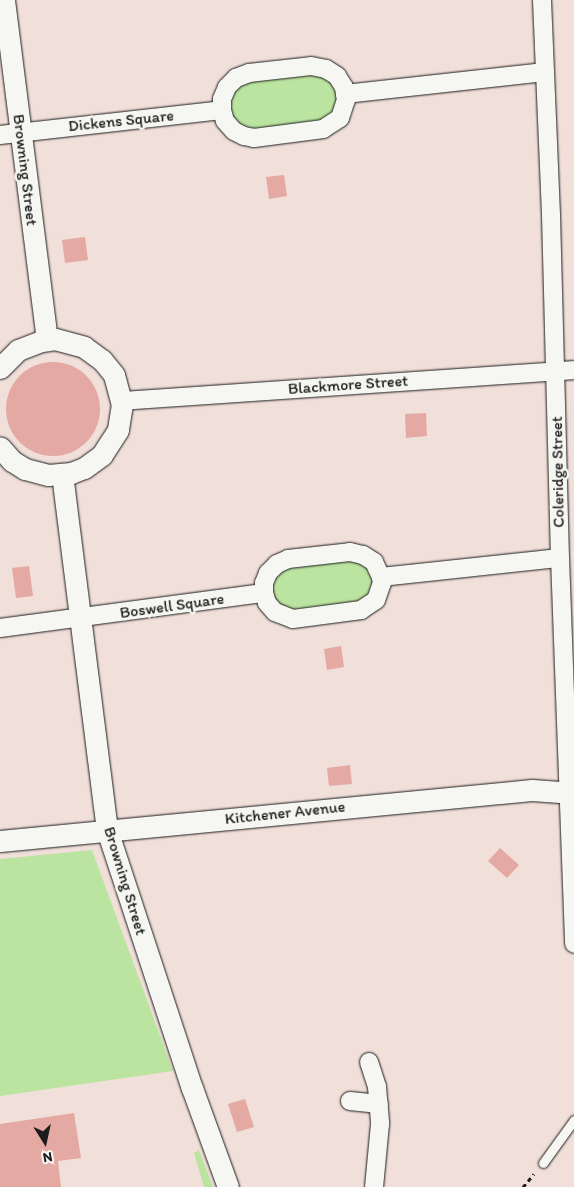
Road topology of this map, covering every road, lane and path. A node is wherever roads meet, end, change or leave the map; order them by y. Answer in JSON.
{"nodes":[{"id":1,"x":4,"y":0,"type":"edge"},
{"id":2,"x":542,"y":0,"type":"edge"},
{"id":3,"x":545,"y":72,"type":"junction"},
{"id":4,"x":345,"y":94,"type":"junction"},
{"id":5,"x":222,"y":110,"type":"junction"},
{"id":6,"x":10,"y":134,"type":"edge"},
{"id":7,"x":47,"y":340,"type":"junction"},
{"id":8,"x":0,"y":368,"type":"edge"},
{"id":9,"x":574,"y":370,"type":"edge"},
{"id":10,"x":556,"y":371,"type":"junction"},
{"id":11,"x":121,"y":401,"type":"junction"},
{"id":12,"x":0,"y":447,"type":"edge"},
{"id":13,"x":62,"y":474,"type":"junction"},
{"id":14,"x":560,"y":558,"type":"junction"},
{"id":15,"x":381,"y":577,"type":"junction"},
{"id":16,"x":264,"y":593,"type":"junction"},
{"id":17,"x":81,"y":618,"type":"junction"},
{"id":18,"x":0,"y":628,"type":"edge"},
{"id":19,"x":572,"y":793,"type":"edge"},
{"id":20,"x":107,"y":830,"type":"junction"},
{"id":21,"x":0,"y":841,"type":"edge"},
{"id":22,"x":574,"y":944,"type":"edge"},
{"id":23,"x":370,"y":1062,"type":"dead end"},
{"id":24,"x":350,"y":1101,"type":"dead end"},
{"id":25,"x":379,"y":1104,"type":"junction"},
{"id":26,"x":574,"y":1120,"type":"edge"},
{"id":27,"x":544,"y":1163,"type":"dead end"},
{"id":28,"x":228,"y":1187,"type":"edge"},
{"id":29,"x":374,"y":1187,"type":"edge"}],
"edges":[{"from":1,"to":6,"type":"street","name":"Browning Street"},
{"from":2,"to":3,"type":"street","name":"Coleridge Street"},
{"from":3,"to":4,"type":"street"},
{"from":3,"to":10,"type":"street","name":"Coleridge Street"},
{"from":4,"to":5,"type":"street"},
{"from":4,"to":5,"type":"street"},
{"from":5,"to":6,"type":"street","name":"Dickens Square"},
{"from":6,"to":7,"type":"street","name":"Browning Street"},
{"from":7,"to":8,"type":"street"},
{"from":7,"to":11,"type":"street"},
{"from":9,"to":10,"type":"street","name":"Blackmore Street"},
{"from":10,"to":11,"type":"street","name":"Blackmore Street"},
{"from":10,"to":14,"type":"street","name":"Coleridge Street"},
{"from":11,"to":13,"type":"street"},
{"from":12,"to":13,"type":"street"},
{"from":13,"to":17,"type":"street","name":"Browning Street"},
{"from":14,"to":15,"type":"street"},
{"from":14,"to":19,"type":"street","name":"Coleridge Street"},
{"from":15,"to":16,"type":"street"},
{"from":15,"to":16,"type":"street"},
{"from":16,"to":17,"type":"street","name":"Boswell Square"},
{"from":17,"to":18,"type":"street","name":"Boswell Square"},
{"from":17,"to":20,"type":"street","name":"Browning Street"},
{"from":19,"to":20,"type":"street","name":"Kitchener Avenue"},
{"from":19,"to":22,"type":"street","name":"Coleridge Street"},
{"from":20,"to":21,"type":"street","name":"Kitchener Avenue"},
{"from":20,"to":28,"type":"street","name":"Browning Street"},
{"from":23,"to":25,"type":"street"},
{"from":24,"to":25,"type":"street"},
{"from":25,"to":29,"type":"street"},
{"from":26,"to":27,"type":"lane"}]}
